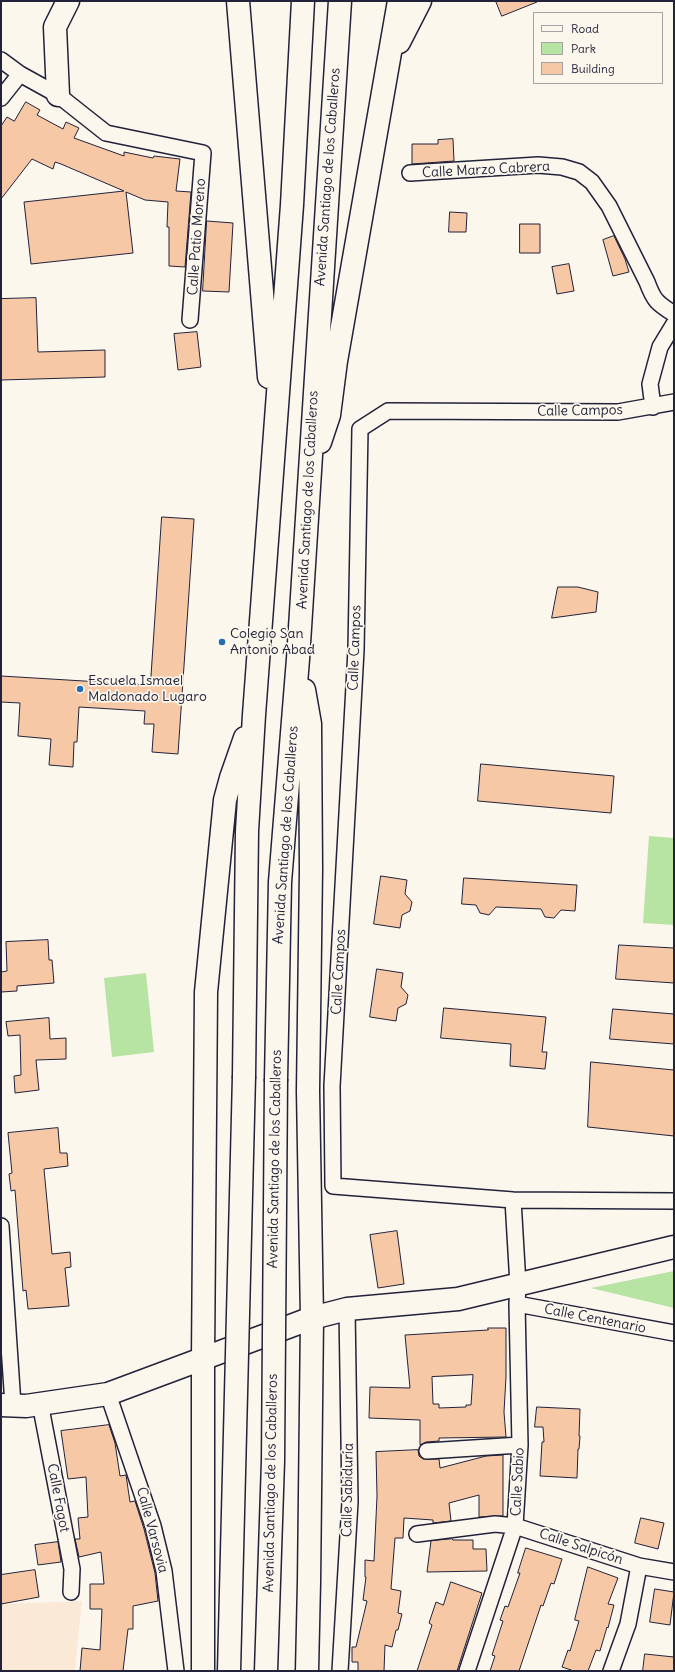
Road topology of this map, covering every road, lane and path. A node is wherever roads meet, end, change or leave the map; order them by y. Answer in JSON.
{"nodes":[{"id":1,"x":68,"y":1,"type":"edge"},
{"id":2,"x":238,"y":1,"type":"edge"},
{"id":3,"x":303,"y":1,"type":"edge"},
{"id":4,"x":340,"y":1,"type":"edge"},
{"id":5,"x":399,"y":1,"type":"edge"},
{"id":6,"x":420,"y":1,"type":"edge"},
{"id":7,"x":1,"y":60,"type":"edge"},
{"id":8,"x":389,"y":61,"type":"junction"},
{"id":9,"x":20,"y":74,"type":"junction"},
{"id":10,"x":58,"y":95,"type":"junction"},
{"id":11,"x":1,"y":98,"type":"edge"},
{"id":12,"x":410,"y":173,"type":"dead end"},
{"id":13,"x":674,"y":314,"type":"edge"},
{"id":14,"x":190,"y":320,"type":"dead end"},
{"id":15,"x":674,"y":324,"type":"edge"},
{"id":16,"x":674,"y":402,"type":"edge"},
{"id":17,"x":654,"y":406,"type":"junction"},
{"id":18,"x":275,"y":450,"type":"junction"},
{"id":19,"x":309,"y":476,"type":"junction"},
{"id":20,"x":298,"y":659,"type":"junction"},
{"id":21,"x":254,"y":714,"type":"junction"},
{"id":22,"x":513,"y":1200,"type":"junction"},
{"id":23,"x":674,"y":1201,"type":"edge"},
{"id":24,"x":1,"y":1227,"type":"edge"},
{"id":25,"x":674,"y":1247,"type":"edge"},
{"id":26,"x":517,"y":1294,"type":"junction"},
{"id":27,"x":347,"y":1309,"type":"junction"},
{"id":28,"x":312,"y":1318,"type":"junction"},
{"id":29,"x":674,"y":1333,"type":"edge"},
{"id":30,"x":203,"y":1359,"type":"junction"},
{"id":31,"x":108,"y":1394,"type":"junction"},
{"id":32,"x":40,"y":1404,"type":"junction"},
{"id":33,"x":7,"y":1405,"type":"edge"},
{"id":34,"x":520,"y":1445,"type":"junction"},
{"id":35,"x":428,"y":1451,"type":"dead end"},
{"id":36,"x":515,"y":1526,"type":"junction"},
{"id":37,"x":417,"y":1534,"type":"dead end"},
{"id":38,"x":639,"y":1566,"type":"junction"},
{"id":39,"x":674,"y":1572,"type":"edge"},
{"id":40,"x":71,"y":1592,"type":"dead end"},
{"id":41,"x":176,"y":1671,"type":"edge"},
{"id":42,"x":203,"y":1671,"type":"edge"},
{"id":43,"x":228,"y":1671,"type":"edge"},
{"id":44,"x":266,"y":1671,"type":"edge"},
{"id":45,"x":307,"y":1671,"type":"edge"},
{"id":46,"x":340,"y":1671,"type":"edge"},
{"id":47,"x":467,"y":1671,"type":"edge"},
{"id":48,"x":612,"y":1671,"type":"edge"}],
"edges":[{"from":1,"to":10,"type":"main road"},
{"from":2,"to":18,"type":"main road"},
{"from":3,"to":18,"type":"main road"},
{"from":4,"to":19,"type":"main road","name":"Avenida Santiago de los Caballeros"},
{"from":5,"to":8,"type":"main road"},
{"from":6,"to":8,"type":"main road"},
{"from":7,"to":9,"type":"street"},
{"from":8,"to":19,"type":"main road"},
{"from":9,"to":10,"type":"street"},
{"from":9,"to":11,"type":"street"},
{"from":10,"to":14,"type":"street","name":"Calle Patio Moreno"},
{"from":12,"to":13,"type":"street","name":"Calle Marzo Cabrera"},
{"from":15,"to":17,"type":"street"},
{"from":16,"to":17,"type":"street","name":"Calle Campos"},
{"from":17,"to":22,"type":"street","name":"Calle Campos"},
{"from":18,"to":21,"type":"main road"},
{"from":19,"to":20,"type":"main road","name":"Avenida Santiago de los Caballeros"},
{"from":20,"to":28,"type":"main road"},
{"from":20,"to":44,"type":"main road","name":"Avenida Santiago de los Caballeros","bridge":true},
{"from":21,"to":30,"type":"main road"},
{"from":21,"to":43,"type":"main road","bridge":true},
{"from":22,"to":23,"type":"street"},
{"from":22,"to":26,"type":"street","name":"Calle Sabio"},
{"from":24,"to":33,"type":"street"},
{"from":25,"to":26,"type":"main road"},
{"from":26,"to":27,"type":"main road"},
{"from":26,"to":29,"type":"street","name":"Calle Centenario"},
{"from":26,"to":34,"type":"street","name":"Calle Sabio"},
{"from":27,"to":28,"type":"main road"},
{"from":27,"to":46,"type":"street","name":"Calle Sabiduría"},
{"from":28,"to":30,"type":"main road"},
{"from":28,"to":45,"type":"main road"},
{"from":30,"to":31,"type":"main road"},
{"from":30,"to":42,"type":"main road"},
{"from":31,"to":32,"type":"main road"},
{"from":31,"to":41,"type":"street","name":"Calle Varsovia"},
{"from":32,"to":33,"type":"main road"},
{"from":32,"to":40,"type":"street","name":"Calle Fagot"},
{"from":34,"to":35,"type":"street"},
{"from":34,"to":36,"type":"street","name":"Calle Sabio"},
{"from":36,"to":37,"type":"street","name":"Calle Salpicón"},
{"from":36,"to":38,"type":"street","name":"Calle Salpicón"},
{"from":36,"to":47,"type":"street","name":"Calle Sabio"},
{"from":38,"to":39,"type":"street","name":"Calle Salpicón"},
{"from":38,"to":48,"type":"street"}]}
